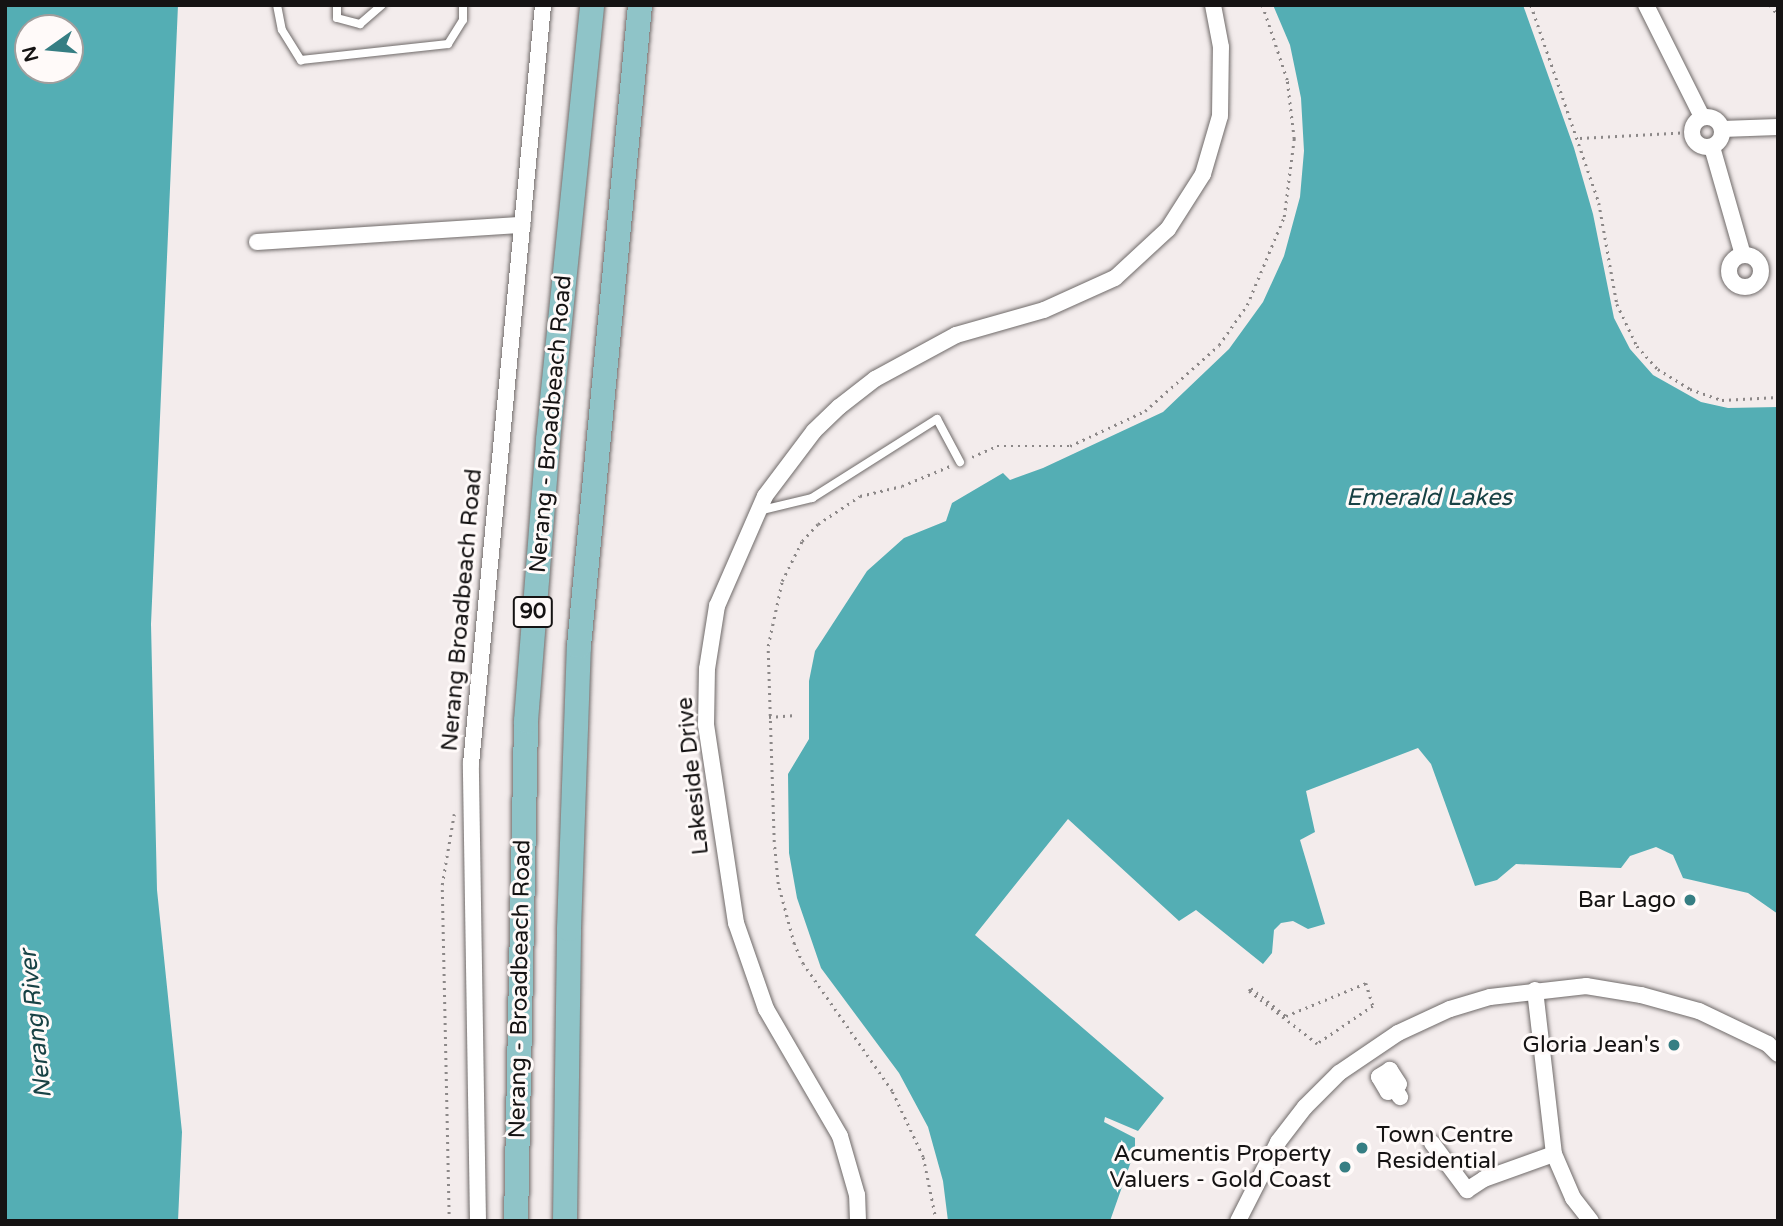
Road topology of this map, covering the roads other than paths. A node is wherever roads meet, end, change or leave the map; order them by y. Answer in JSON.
{"nodes":[{"id":1,"x":277,"y":5,"type":"edge"},
{"id":2,"x":337,"y":5,"type":"edge"},
{"id":3,"x":382,"y":5,"type":"edge"},
{"id":4,"x":463,"y":5,"type":"edge"},
{"id":5,"x":543,"y":5,"type":"edge"},
{"id":6,"x":592,"y":5,"type":"edge"},
{"id":7,"x":640,"y":5,"type":"edge"},
{"id":8,"x":1213,"y":5,"type":"edge"},
{"id":9,"x":1646,"y":5,"type":"edge"},
{"id":10,"x":1702,"y":117,"type":"junction"},
{"id":11,"x":1778,"y":127,"type":"edge"},
{"id":12,"x":1722,"y":129,"type":"junction"},
{"id":13,"x":1712,"y":146,"type":"junction"},
{"id":14,"x":522,"y":225,"type":"junction"},
{"id":15,"x":257,"y":242,"type":"dead end"},
{"id":16,"x":1743,"y":255,"type":"dead end"},
{"id":17,"x":960,"y":462,"type":"road end"},
{"id":18,"x":757,"y":511,"type":"junction"},
{"id":19,"x":1535,"y":990,"type":"junction"},
{"id":20,"x":1369,"y":1052,"type":"junction"},
{"id":21,"x":1778,"y":1054,"type":"edge"},
{"id":22,"x":1397,"y":1092,"type":"dead end"},
{"id":23,"x":1432,"y":1143,"type":"dead end"},
{"id":24,"x":1554,"y":1154,"type":"junction"},
{"id":25,"x":478,"y":1221,"type":"edge"},
{"id":26,"x":516,"y":1221,"type":"edge"},
{"id":27,"x":565,"y":1221,"type":"edge"},
{"id":28,"x":858,"y":1221,"type":"edge"},
{"id":29,"x":1238,"y":1221,"type":"edge"},
{"id":30,"x":1591,"y":1221,"type":"edge"}],
"edges":[{"from":1,"to":4,"type":"lane"},
{"from":2,"to":3,"type":"lane"},
{"from":5,"to":14,"type":"street","name":"Nerang Broadbeach Road"},
{"from":6,"to":26,"type":"main road","name":"Nerang - Broadbeach Road","number":"90"},
{"from":7,"to":27,"type":"main road","name":"Nerang - Broadbeach Road","number":"90"},
{"from":8,"to":18,"type":"street","name":"Lakeside Drive"},
{"from":9,"to":10,"type":"street"},
{"from":10,"to":12,"type":"street"},
{"from":10,"to":13,"type":"street"},
{"from":11,"to":12,"type":"street"},
{"from":12,"to":13,"type":"street"},
{"from":13,"to":16,"type":"street"},
{"from":14,"to":15,"type":"street"},
{"from":14,"to":25,"type":"street","name":"Nerang Broadbeach Road"},
{"from":17,"to":18,"type":"lane"},
{"from":18,"to":28,"type":"street","name":"Lakeside Drive"},
{"from":19,"to":20,"type":"street"},
{"from":19,"to":21,"type":"street"},
{"from":19,"to":24,"type":"street"},
{"from":20,"to":22,"type":"street"},
{"from":20,"to":29,"type":"street"},
{"from":23,"to":24,"type":"street"},
{"from":24,"to":30,"type":"street"}]}
